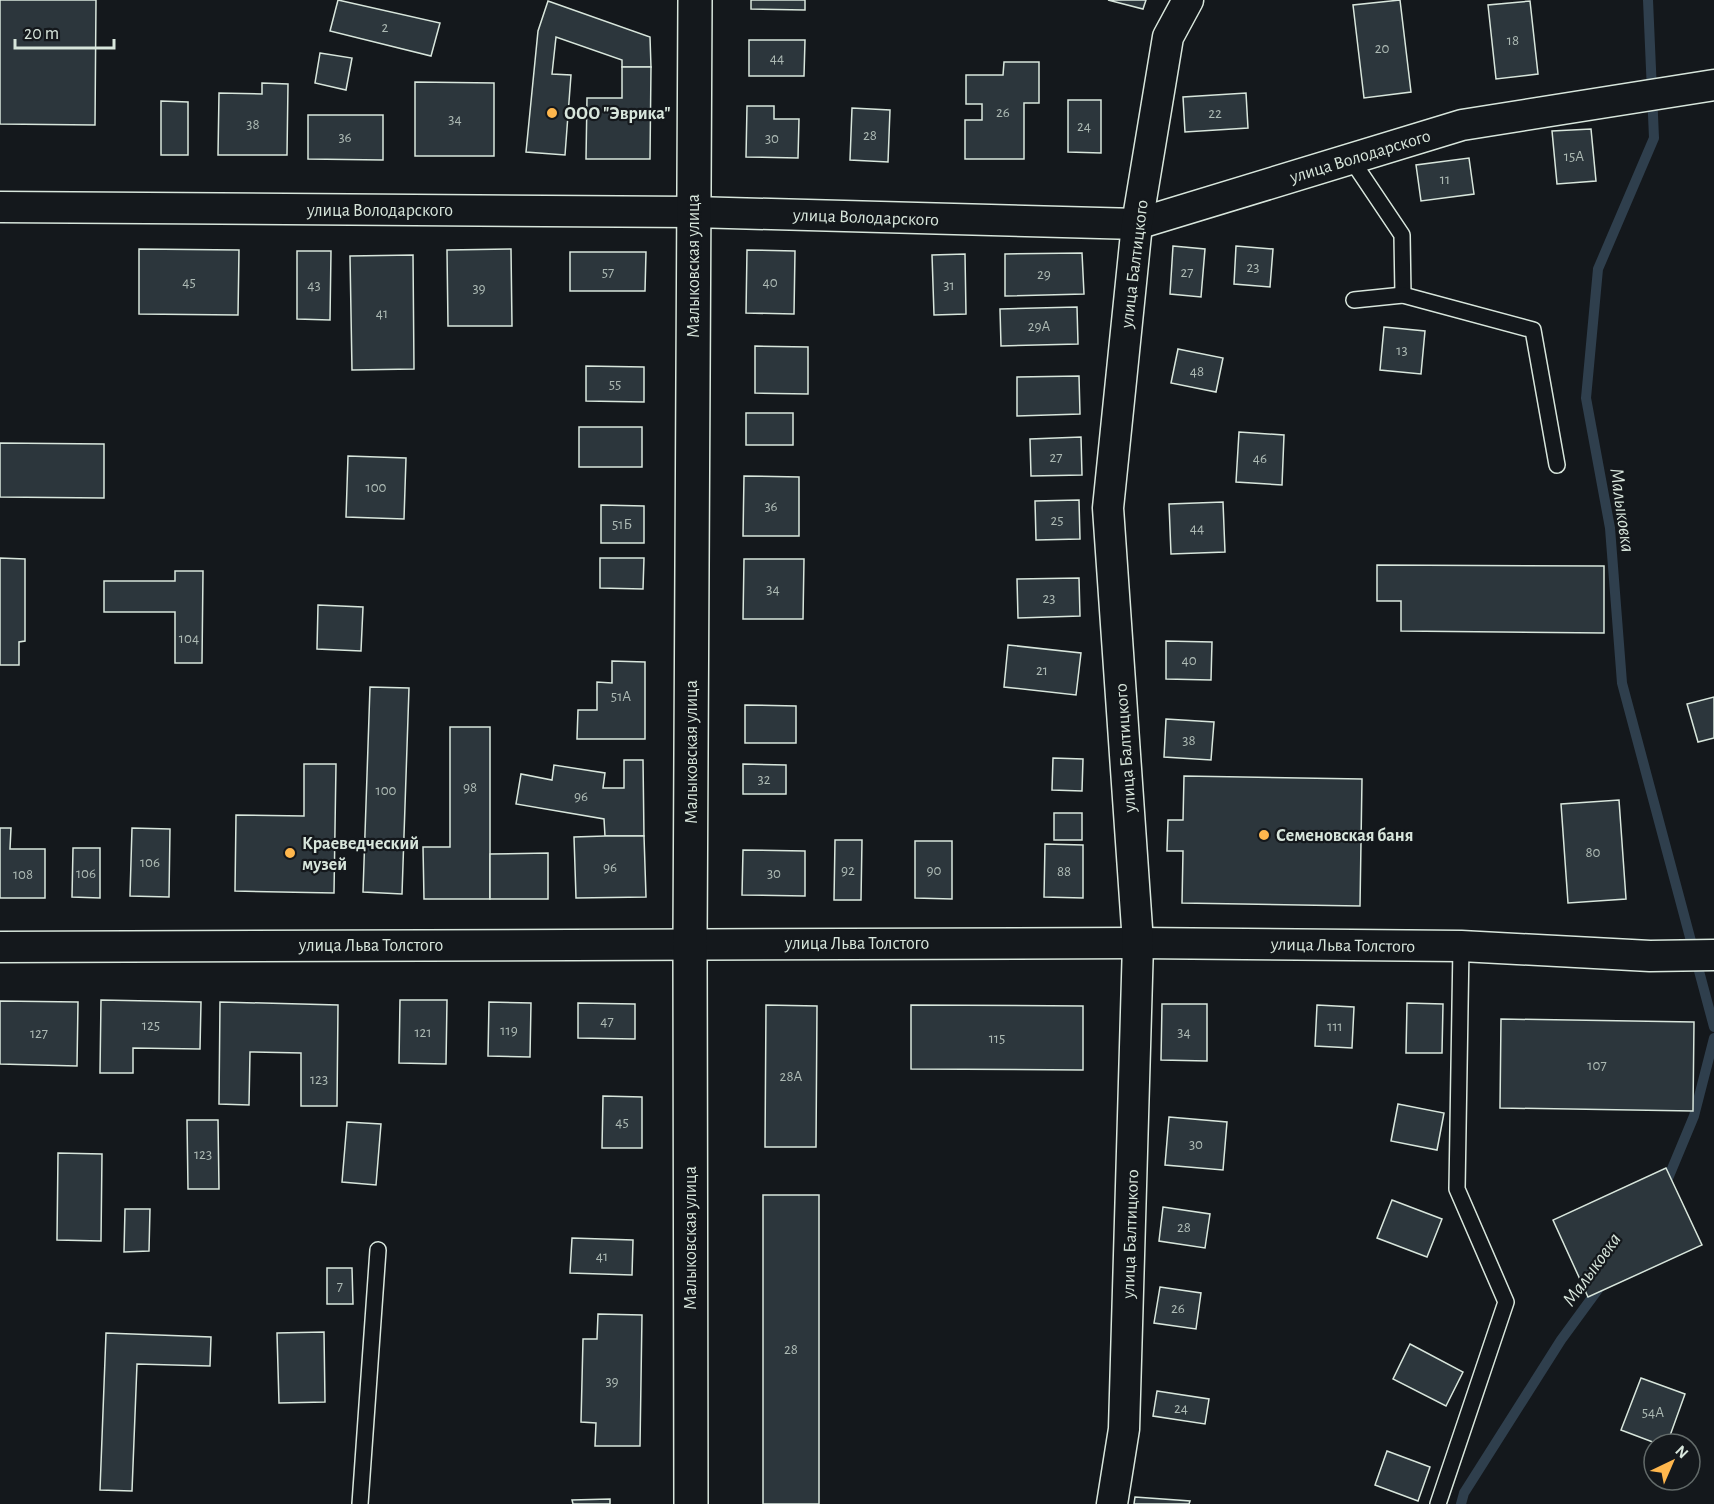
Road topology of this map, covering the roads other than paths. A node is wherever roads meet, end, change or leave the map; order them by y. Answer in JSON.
{"nodes":[{"id":1,"x":695,"y":0,"type":"edge"},
{"id":2,"x":1188,"y":0,"type":"edge"},
{"id":3,"x":1714,"y":85,"type":"edge"},
{"id":4,"x":1351,"y":159,"type":"junction"},
{"id":5,"x":0,"y":207,"type":"edge"},
{"id":6,"x":693,"y":212,"type":"junction"},
{"id":7,"x":1137,"y":224,"type":"junction"},
{"id":8,"x":1403,"y":295,"type":"junction"},
{"id":9,"x":1354,"y":300,"type":"dead end"},
{"id":10,"x":1557,"y":465,"type":"dead end"},
{"id":11,"x":690,"y":943,"type":"junction"},
{"id":12,"x":1138,"y":943,"type":"junction"},
{"id":13,"x":1461,"y":946,"type":"junction"},
{"id":14,"x":0,"y":947,"type":"edge"},
{"id":15,"x":1714,"y":955,"type":"edge"},
{"id":16,"x":378,"y":1250,"type":"dead end"},
{"id":17,"x":360,"y":1504,"type":"edge"},
{"id":18,"x":691,"y":1504,"type":"edge"},
{"id":19,"x":1112,"y":1504,"type":"edge"},
{"id":20,"x":1438,"y":1504,"type":"edge"}],
"edges":[{"from":1,"to":6,"type":"street","name":"Малыковская улица"},
{"from":2,"to":7,"type":"street","name":"улица Балтицкого"},
{"from":3,"to":4,"type":"street","name":"улица Володарского"},
{"from":4,"to":7,"type":"street","name":"улица Володарского"},
{"from":4,"to":8,"type":"lane"},
{"from":5,"to":6,"type":"street","name":"улица Володарского"},
{"from":6,"to":7,"type":"street","name":"улица Володарского"},
{"from":6,"to":11,"type":"street","name":"Малыковская улица"},
{"from":7,"to":12,"type":"street","name":"улица Балтицкого"},
{"from":8,"to":9,"type":"lane"},
{"from":8,"to":10,"type":"lane"},
{"from":11,"to":12,"type":"street","name":"улица Льва Толстого"},
{"from":11,"to":14,"type":"street","name":"улица Льва Толстого"},
{"from":11,"to":18,"type":"street","name":"Малыковская улица"},
{"from":12,"to":13,"type":"street","name":"улица Льва Толстого"},
{"from":12,"to":19,"type":"street","name":"улица Балтицкого"},
{"from":13,"to":15,"type":"street","name":"улица Льва Толстого"},
{"from":13,"to":20,"type":"lane"},
{"from":16,"to":17,"type":"lane"}]}
